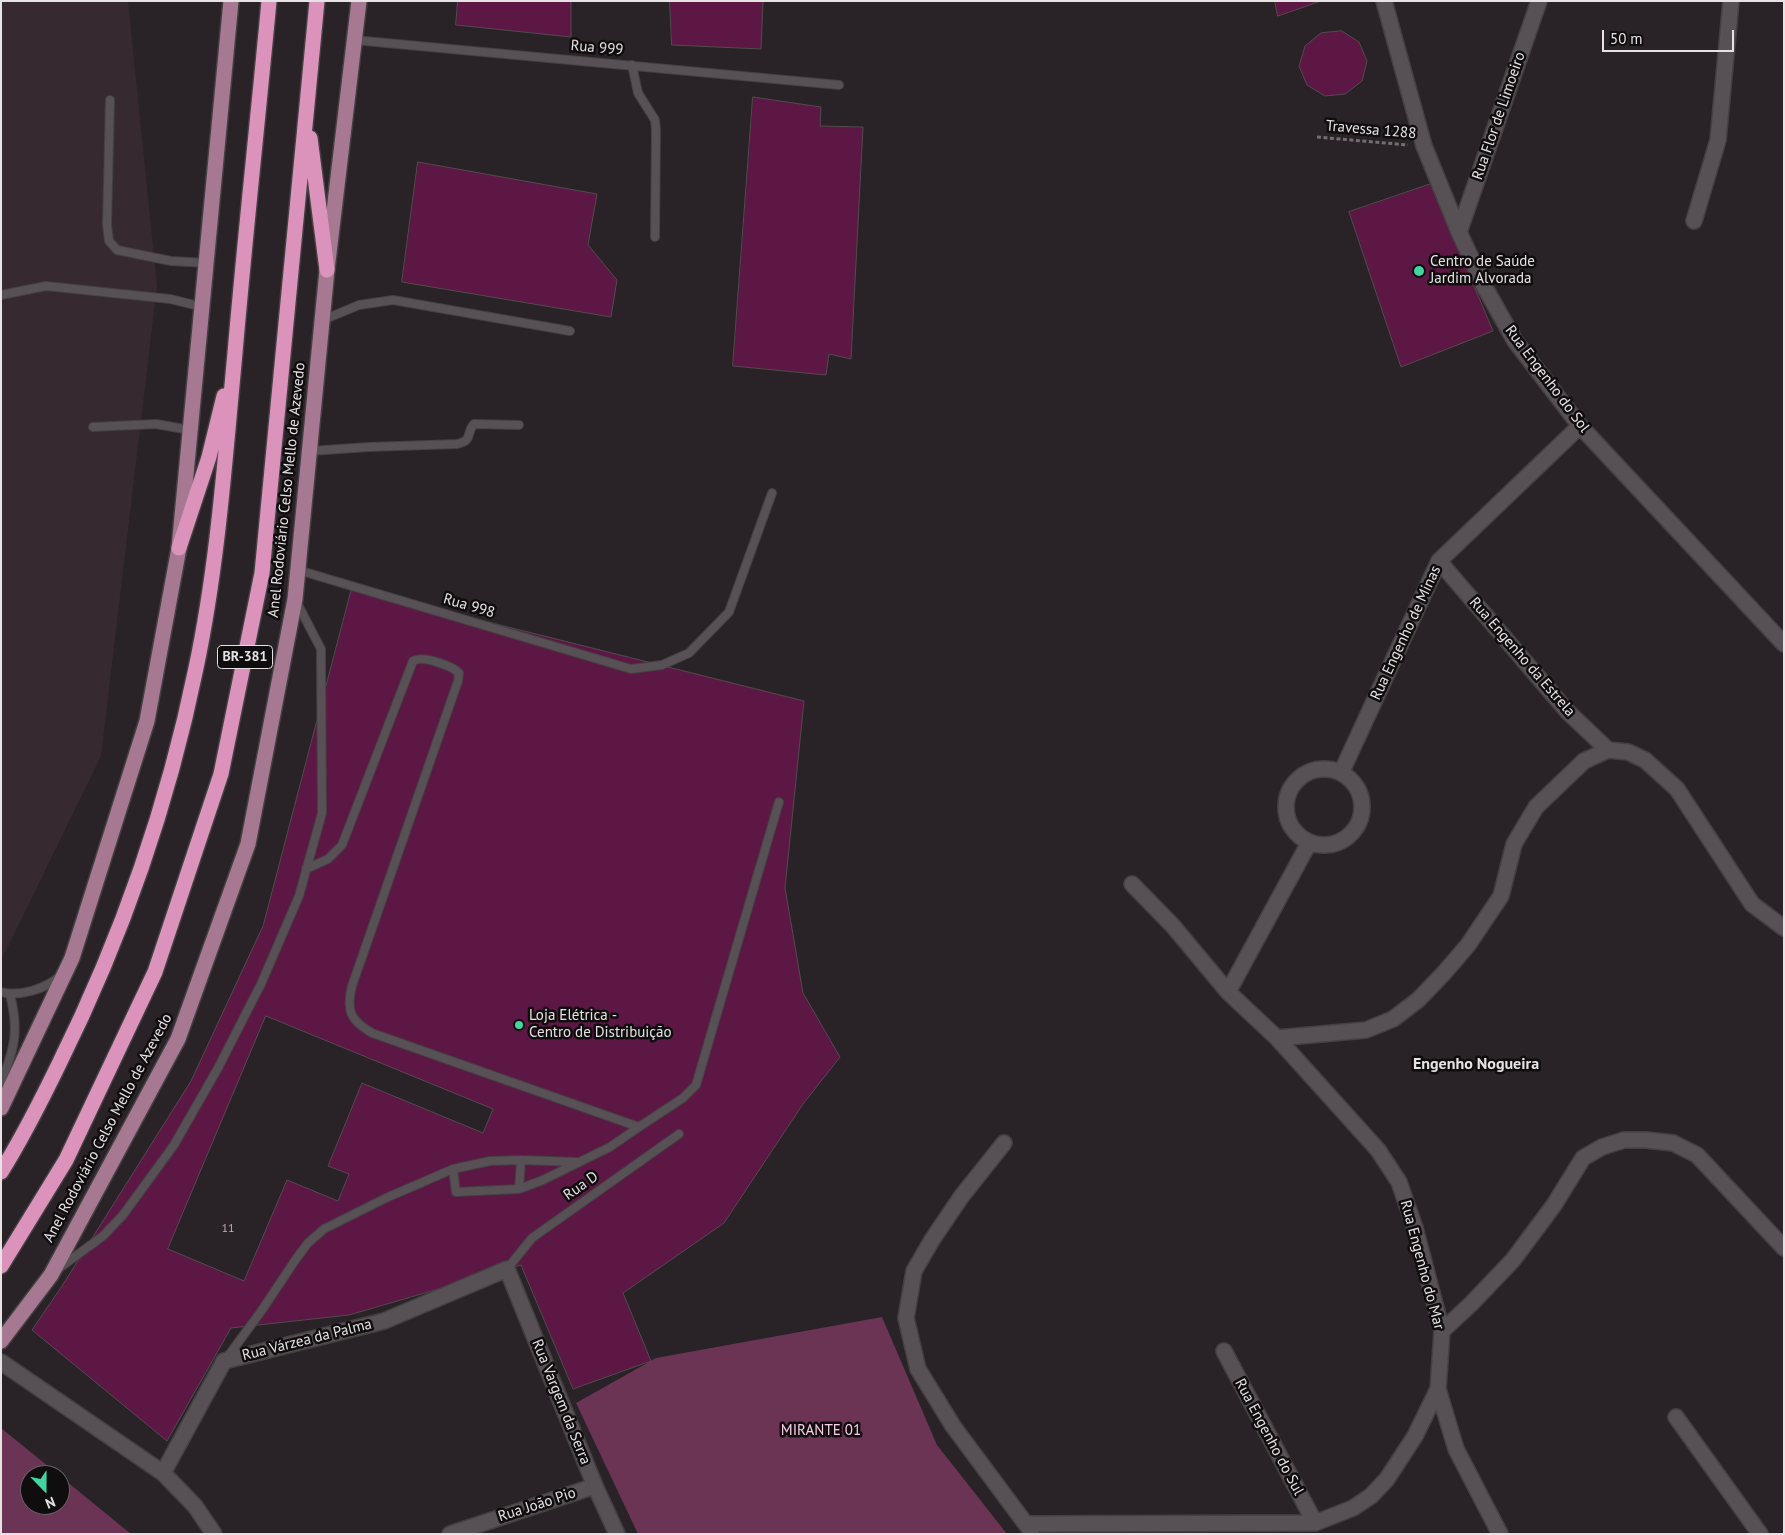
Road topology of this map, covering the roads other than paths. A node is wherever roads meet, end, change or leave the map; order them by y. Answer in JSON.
{"nodes":[{"id":1,"x":231,"y":1,"type":"edge"},
{"id":2,"x":269,"y":1,"type":"edge"},
{"id":3,"x":317,"y":1,"type":"edge"},
{"id":4,"x":359,"y":1,"type":"edge"},
{"id":5,"x":1384,"y":1,"type":"edge"},
{"id":6,"x":1539,"y":1,"type":"edge"},
{"id":7,"x":1732,"y":1,"type":"edge"},
{"id":8,"x":354,"y":40,"type":"junction"},
{"id":9,"x":632,"y":66,"type":"junction"},
{"id":10,"x":839,"y":85,"type":"dead end"},
{"id":11,"x":110,"y":100,"type":"dead end"},
{"id":12,"x":306,"y":110,"type":"junction"},
{"id":13,"x":1694,"y":221,"type":"dead end"},
{"id":14,"x":1459,"y":232,"type":"junction"},
{"id":15,"x":655,"y":237,"type":"dead end"},
{"id":16,"x":207,"y":263,"type":"junction"},
{"id":17,"x":328,"y":270,"type":"junction"},
{"id":18,"x":1,"y":294,"type":"edge"},
{"id":19,"x":203,"y":307,"type":"junction"},
{"id":20,"x":323,"y":320,"type":"junction"},
{"id":21,"x":570,"y":331,"type":"dead end"},
{"id":22,"x":235,"y":353,"type":"junction"},
{"id":23,"x":519,"y":425,"type":"dead end"},
{"id":24,"x":1580,"y":426,"type":"junction"},
{"id":25,"x":93,"y":427,"type":"dead end"},
{"id":26,"x":190,"y":430,"type":"junction"},
{"id":27,"x":310,"y":451,"type":"junction"},
{"id":28,"x":772,"y":493,"type":"dead end"},
{"id":29,"x":180,"y":548,"type":"junction"},
{"id":30,"x":1439,"y":561,"type":"junction"},
{"id":31,"x":298,"y":570,"type":"junction"},
{"id":32,"x":295,"y":599,"type":"junction"},
{"id":33,"x":1784,"y":644,"type":"edge"},
{"id":34,"x":1608,"y":750,"type":"junction"},
{"id":35,"x":1341,"y":773,"type":"junction"},
{"id":36,"x":779,"y":802,"type":"dead end"},
{"id":37,"x":1309,"y":843,"type":"junction"},
{"id":38,"x":306,"y":869,"type":"junction"},
{"id":39,"x":1132,"y":884,"type":"dead end"},
{"id":40,"x":1784,"y":928,"type":"edge"},
{"id":41,"x":72,"y":958,"type":"junction"},
{"id":42,"x":1,"y":992,"type":"edge"},
{"id":43,"x":1228,"y":992,"type":"junction"},
{"id":44,"x":10,"y":995,"type":"junction"},
{"id":45,"x":1277,"y":1038,"type":"junction"},
{"id":46,"x":1,"y":1082,"type":"edge"},
{"id":47,"x":1,"y":1108,"type":"edge"},
{"id":48,"x":639,"y":1127,"type":"junction"},
{"id":49,"x":679,"y":1134,"type":"dead end"},
{"id":50,"x":1004,"y":1143,"type":"dead end"},
{"id":51,"x":521,"y":1160,"type":"junction"},
{"id":52,"x":578,"y":1162,"type":"junction"},
{"id":53,"x":453,"y":1169,"type":"junction"},
{"id":54,"x":1,"y":1172,"type":"edge"},
{"id":55,"x":519,"y":1189,"type":"junction"},
{"id":56,"x":1784,"y":1248,"type":"edge"},
{"id":57,"x":1,"y":1266,"type":"edge"},
{"id":58,"x":507,"y":1269,"type":"junction"},
{"id":59,"x":51,"y":1275,"type":"junction"},
{"id":60,"x":1442,"y":1331,"type":"junction"},
{"id":61,"x":1,"y":1340,"type":"edge"},
{"id":62,"x":1224,"y":1351,"type":"dead end"},
{"id":63,"x":224,"y":1361,"type":"junction"},
{"id":64,"x":1,"y":1362,"type":"edge"},
{"id":65,"x":1438,"y":1389,"type":"junction"},
{"id":66,"x":1676,"y":1417,"type":"dead end"},
{"id":67,"x":163,"y":1473,"type":"junction"},
{"id":68,"x":595,"y":1486,"type":"junction"},
{"id":69,"x":1315,"y":1523,"type":"junction"},
{"id":70,"x":1030,"y":1529,"type":"edge"},
{"id":71,"x":470,"y":1531,"type":"edge"},
{"id":72,"x":214,"y":1534,"type":"edge"},
{"id":73,"x":450,"y":1534,"type":"edge"},
{"id":74,"x":617,"y":1534,"type":"edge"},
{"id":75,"x":1500,"y":1534,"type":"edge"},
{"id":76,"x":1760,"y":1534,"type":"edge"}],
"edges":[{"from":1,"to":16,"type":"main road"},
{"from":2,"to":22,"type":"highway","number":"BR-381"},
{"from":3,"to":12,"type":"highway","name":"Anel Rodoviário Celso Mello de Azevedo","number":"BR-381"},
{"from":4,"to":8,"type":"main road","name":"Anel Rodoviário Celso Mello de Azevedo"},
{"from":5,"to":14,"type":"street","name":"Rua Engenho do Sol"},
{"from":6,"to":14,"type":"street","name":"Rua Flor de Limoeiro"},
{"from":7,"to":13,"type":"street"},
{"from":8,"to":9,"type":"lane","name":"Rua 999"},
{"from":8,"to":17,"type":"main road","name":"Anel Rodoviário Celso Mello de Azevedo"},
{"from":9,"to":10,"type":"lane","name":"Rua 999"},
{"from":9,"to":15,"type":"lane"},
{"from":11,"to":16,"type":"lane"},
{"from":12,"to":17,"type":"highway"},
{"from":12,"to":57,"type":"highway","name":"Anel Rodoviário Celso Mello de Azevedo","number":"BR-381"},
{"from":14,"to":24,"type":"street","name":"Rua Engenho do Sol"},
{"from":16,"to":19,"type":"main road"},
{"from":17,"to":20,"type":"main road","name":"Anel Rodoviário Celso Mello de Azevedo"},
{"from":18,"to":19,"type":"lane"},
{"from":19,"to":26,"type":"main road"},
{"from":20,"to":21,"type":"lane"},
{"from":20,"to":27,"type":"main road","name":"Anel Rodoviário Celso Mello de Azevedo"},
{"from":22,"to":29,"type":"highway"},
{"from":22,"to":54,"type":"highway","number":"BR-381"},
{"from":23,"to":27,"type":"lane"},
{"from":24,"to":30,"type":"street","name":"Rua Engenho de Minas"},
{"from":24,"to":33,"type":"street","name":"Rua Engenho do Sol"},
{"from":25,"to":26,"type":"lane"},
{"from":26,"to":29,"type":"main road"},
{"from":27,"to":31,"type":"main road","name":"Anel Rodoviário Celso Mello de Azevedo"},
{"from":28,"to":31,"type":"lane","name":"Rua 998"},
{"from":29,"to":41,"type":"main road"},
{"from":30,"to":34,"type":"street","name":"Rua Engenho da Estrela"},
{"from":30,"to":35,"type":"street","name":"Rua Engenho de Minas"},
{"from":31,"to":32,"type":"main road","name":"Anel Rodoviário Celso Mello de Azevedo"},
{"from":32,"to":38,"type":"lane"},
{"from":32,"to":59,"type":"main road","name":"Anel Rodoviário Celso Mello de Azevedo"},
{"from":34,"to":40,"type":"street"},
{"from":34,"to":45,"type":"street"},
{"from":35,"to":37,"type":"street"},
{"from":35,"to":37,"type":"street"},
{"from":36,"to":48,"type":"lane"},
{"from":37,"to":43,"type":"street"},
{"from":38,"to":48,"type":"lane"},
{"from":38,"to":59,"type":"lane"},
{"from":39,"to":43,"type":"street","name":"Rua Engenho do Mar"},
{"from":41,"to":44,"type":"lane"},
{"from":41,"to":47,"type":"main road"},
{"from":42,"to":44,"type":"lane"},
{"from":43,"to":45,"type":"street","name":"Rua Engenho do Mar"},
{"from":44,"to":46,"type":"lane"},
{"from":45,"to":60,"type":"street","name":"Rua Engenho do Mar"},
{"from":48,"to":52,"type":"lane"},
{"from":49,"to":58,"type":"lane","name":"Rua D"},
{"from":50,"to":70,"type":"street"},
{"from":51,"to":52,"type":"lane"},
{"from":51,"to":53,"type":"lane"},
{"from":51,"to":55,"type":"lane"},
{"from":52,"to":55,"type":"lane"},
{"from":53,"to":55,"type":"lane"},
{"from":53,"to":63,"type":"lane"},
{"from":56,"to":60,"type":"street"},
{"from":58,"to":63,"type":"street","name":"Rua Várzea da Palma"},
{"from":58,"to":68,"type":"street","name":"Rua Vargem da Serra"},
{"from":59,"to":61,"type":"main road","name":"Anel Rodoviário Celso Mello de Azevedo"},
{"from":60,"to":65,"type":"street","name":"Rua Engenho do Mar"},
{"from":62,"to":69,"type":"street","name":"Rua Engenho do Sul"},
{"from":63,"to":67,"type":"street","name":"Rua Várzea da Palma"},
{"from":64,"to":67,"type":"street"},
{"from":65,"to":69,"type":"street","name":"Rua Engenho do Mar"},
{"from":65,"to":75,"type":"street"},
{"from":66,"to":76,"type":"street"},
{"from":67,"to":72,"type":"street"},
{"from":68,"to":71,"type":"street","name":"Rua João Pio"},
{"from":68,"to":74,"type":"street","name":"Rua Vargem da Serra"},
{"from":69,"to":70,"type":"street","name":"Rua Engenho do Mar"},
{"from":71,"to":73,"type":"street","name":"Rua João Pio"}]}
